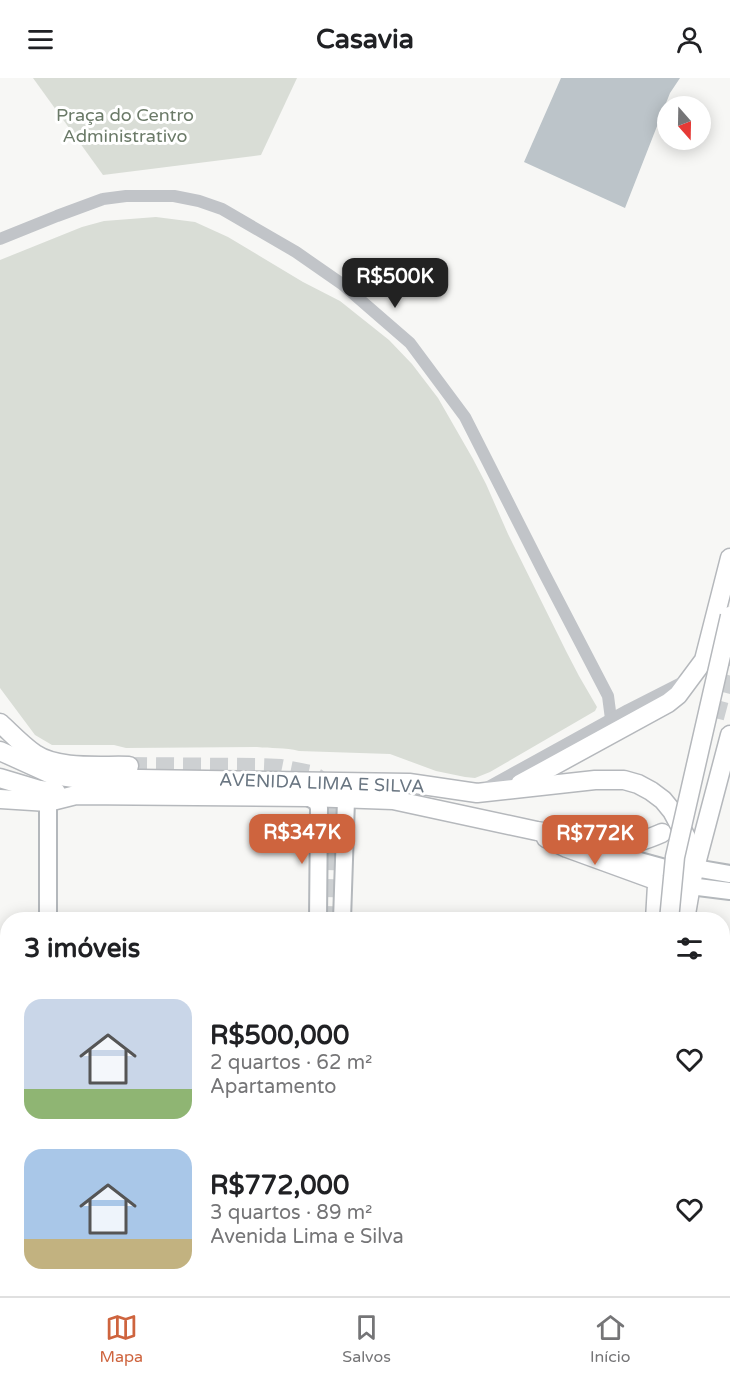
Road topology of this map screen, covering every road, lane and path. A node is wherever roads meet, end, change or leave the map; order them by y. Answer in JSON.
{"nodes":[{"id":1,"x":0,"y":239,"type":"edge"},
{"id":2,"x":730,"y":558,"type":"edge"},
{"id":3,"x":730,"y":616,"type":"edge"},
{"id":4,"x":693,"y":676,"type":"junction"},
{"id":5,"x":608,"y":696,"type":"junction"},
{"id":6,"x":628,"y":710,"type":"junction"},
{"id":7,"x":610,"y":719,"type":"junction"},
{"id":8,"x":0,"y":723,"type":"edge"},
{"id":9,"x":0,"y":728,"type":"edge"},
{"id":10,"x":730,"y":735,"type":"edge"},
{"id":11,"x":0,"y":751,"type":"edge"},
{"id":12,"x":25,"y":763,"type":"junction"},
{"id":13,"x":129,"y":766,"type":"tunnel mouth"},
{"id":14,"x":4,"y":780,"type":"edge"},
{"id":15,"x":512,"y":789,"type":"junction"},
{"id":16,"x":477,"y":793,"type":"junction"},
{"id":17,"x":76,"y":795,"type":"junction"},
{"id":18,"x":308,"y":797,"type":"junction"},
{"id":19,"x":0,"y":799,"type":"edge"},
{"id":20,"x":346,"y":800,"type":"junction"},
{"id":21,"x":48,"y":801,"type":"junction"},
{"id":22,"x":537,"y":831,"type":"junction"},
{"id":23,"x":662,"y":833,"type":"dead end"},
{"id":24,"x":665,"y":868,"type":"dead end"},
{"id":25,"x":730,"y":874,"type":"edge"},
{"id":26,"x":692,"y":878,"type":"junction"},
{"id":27,"x":730,"y":891,"type":"edge"},
{"id":28,"x":48,"y":912,"type":"edge"},
{"id":29,"x":318,"y":912,"type":"edge"},
{"id":30,"x":342,"y":912,"type":"edge"},
{"id":31,"x":655,"y":912,"type":"edge"},
{"id":32,"x":670,"y":912,"type":"edge"},
{"id":33,"x":687,"y":912,"type":"edge"}],
"edges":[{"from":1,"to":5,"type":"street"},
{"from":2,"to":4,"type":"main road"},
{"from":3,"to":32,"type":"main road","bridge":true},
{"from":4,"to":6,"type":"street"},
{"from":4,"to":15,"type":"main road"},
{"from":5,"to":6,"type":"street"},
{"from":5,"to":7,"type":"street"},
{"from":6,"to":7,"type":"street"},
{"from":7,"to":16,"type":"street"},
{"from":8,"to":13,"type":"main road"},
{"from":9,"to":12,"type":"main road"},
{"from":10,"to":26,"type":"main road"},
{"from":11,"to":12,"type":"main road","name":"AVENIDA LIMA E SILVA"},
{"from":12,"to":16,"type":"main road","name":"AVENIDA LIMA E SILVA"},
{"from":14,"to":17,"type":"main road"},
{"from":15,"to":16,"type":"main road","name":"AVENIDA LIMA E SILVA"},
{"from":15,"to":26,"type":"main road","name":"AVENIDA LIMA E SILVA"},
{"from":17,"to":18,"type":"main road","name":"AVENIDA LIMA E SILVA"},
{"from":17,"to":21,"type":"main road","name":"AVENIDA LIMA E SILVA"},
{"from":18,"to":20,"type":"main road","name":"AVENIDA LIMA E SILVA"},
{"from":18,"to":29,"type":"main road"},
{"from":19,"to":21,"type":"main road","name":"AVENIDA LIMA E SILVA"},
{"from":20,"to":22,"type":"main road","name":"AVENIDA LIMA E SILVA"},
{"from":20,"to":30,"type":"main road"},
{"from":21,"to":28,"type":"main road"},
{"from":22,"to":23,"type":"main road"},
{"from":22,"to":24,"type":"main road"},
{"from":22,"to":31,"type":"main road"},
{"from":25,"to":26,"type":"main road"},
{"from":26,"to":27,"type":"main road"},
{"from":26,"to":33,"type":"main road"}]}
